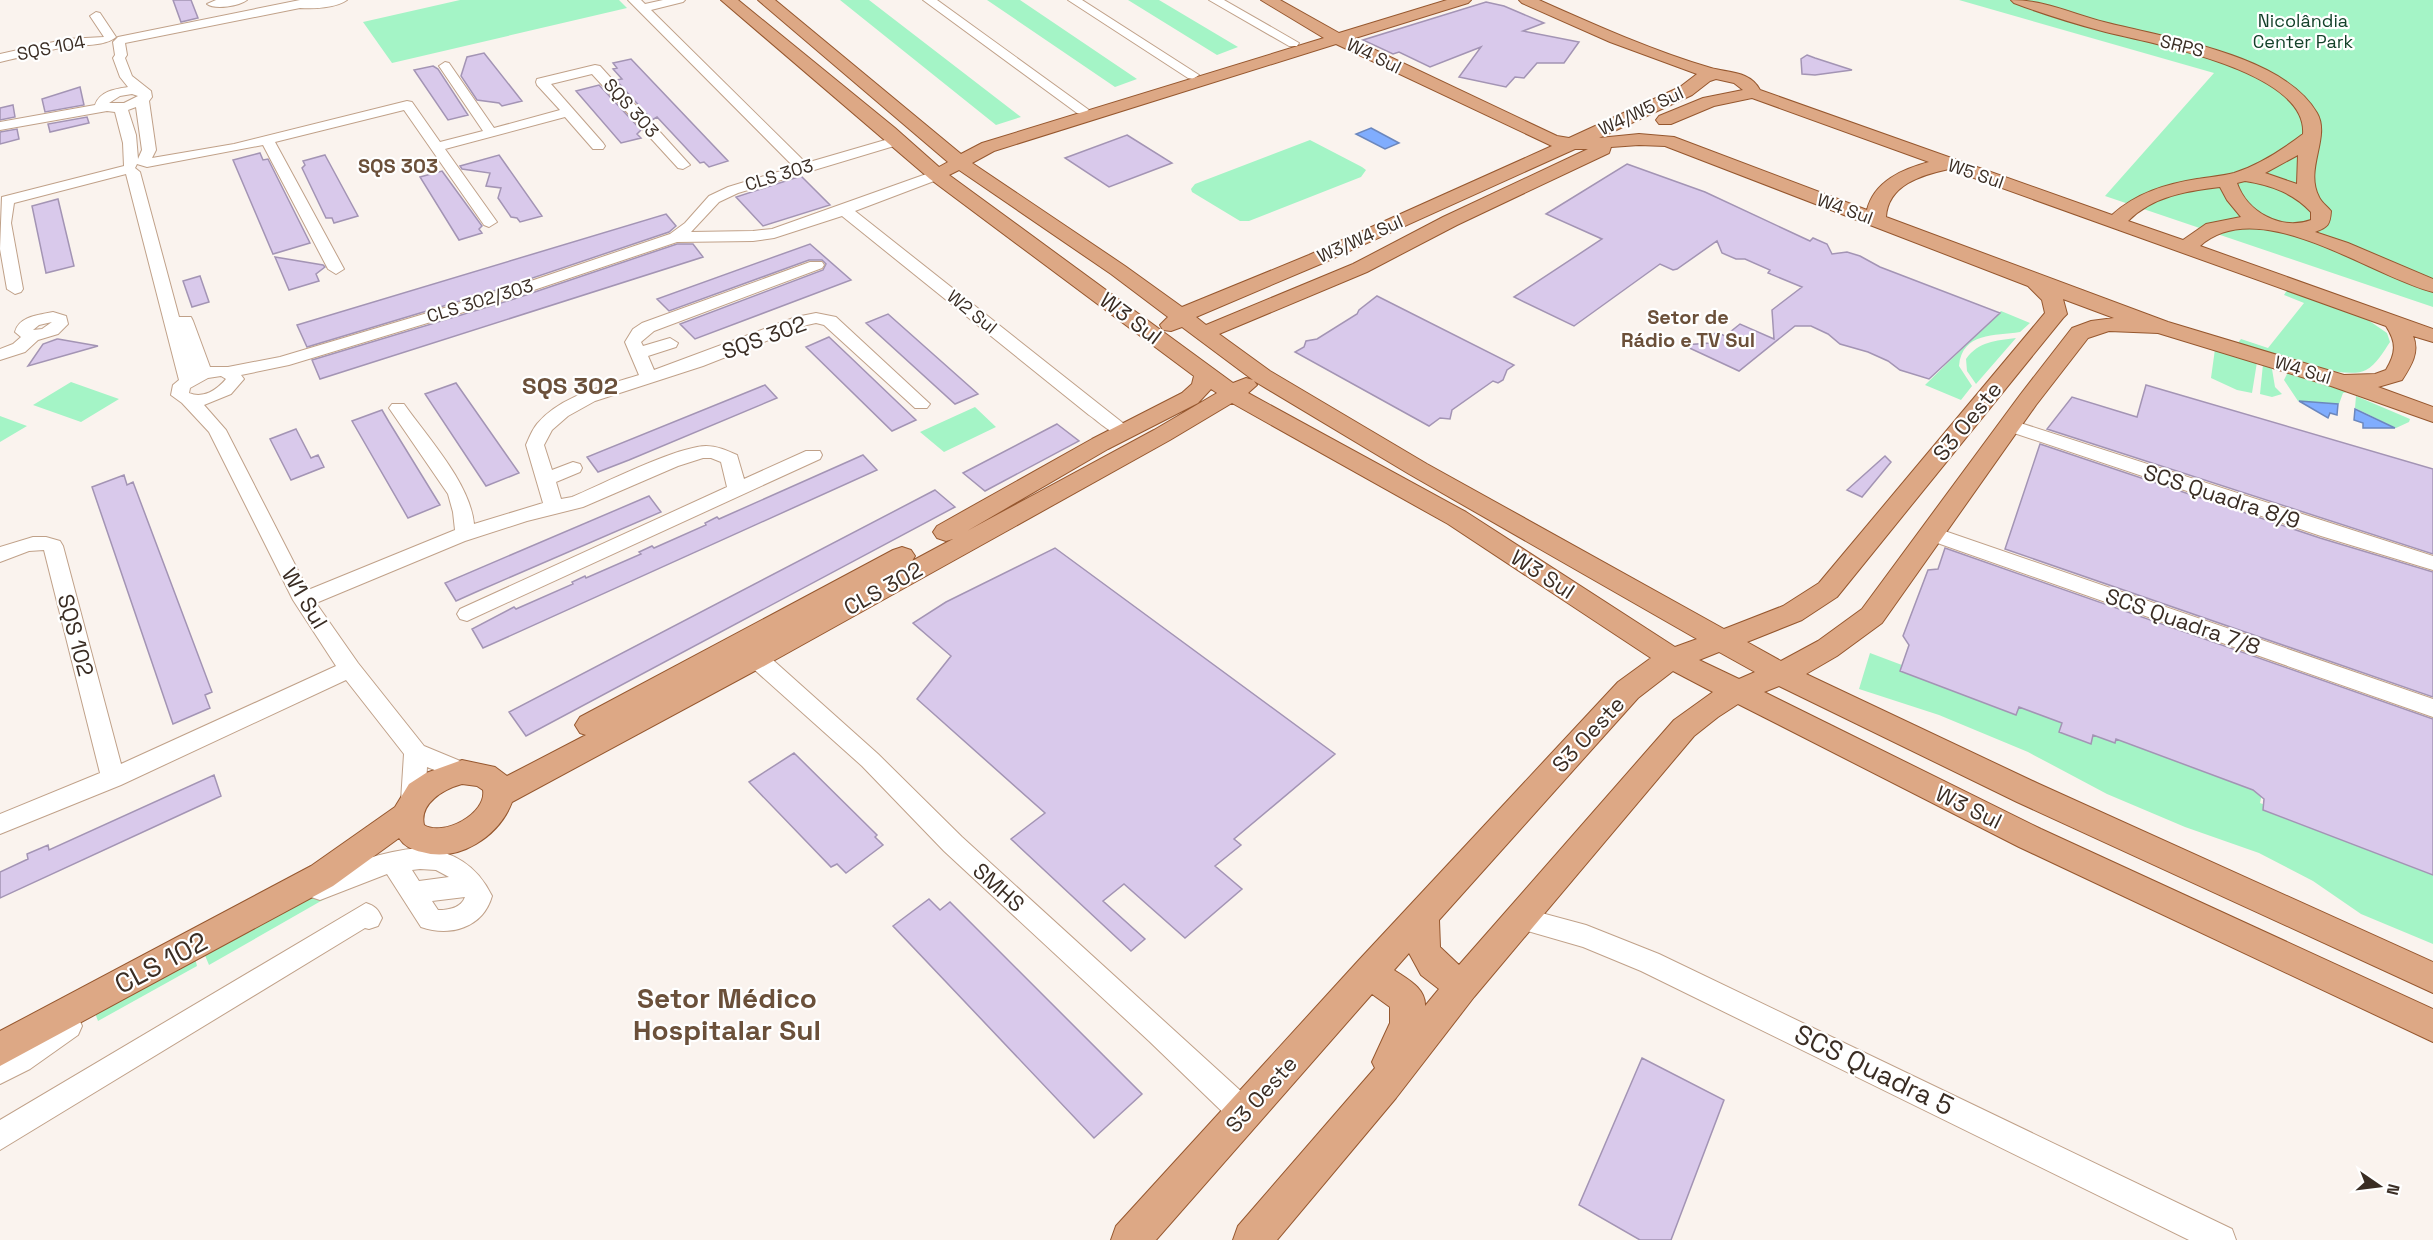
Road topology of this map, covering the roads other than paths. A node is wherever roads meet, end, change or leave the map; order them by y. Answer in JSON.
{"nodes":[{"id":1,"x":341,"y":0,"type":"edge"},
{"id":2,"x":679,"y":0,"type":"edge"},
{"id":3,"x":729,"y":0,"type":"edge"},
{"id":4,"x":766,"y":0,"type":"edge"},
{"id":5,"x":929,"y":0,"type":"edge"},
{"id":6,"x":1074,"y":0,"type":"edge"},
{"id":7,"x":1215,"y":0,"type":"edge"},
{"id":8,"x":1269,"y":0,"type":"edge"},
{"id":9,"x":1425,"y":0,"type":"edge"},
{"id":10,"x":1463,"y":0,"type":"edge"},
{"id":11,"x":1527,"y":0,"type":"edge"},
{"id":12,"x":2019,"y":0,"type":"edge"},
{"id":13,"x":308,"y":1,"type":"edge"},
{"id":14,"x":638,"y":4,"type":"edge"},
{"id":15,"x":243,"y":6,"type":"edge"},
{"id":16,"x":215,"y":9,"type":"edge"},
{"id":17,"x":96,"y":16,"type":"dead end"},
{"id":18,"x":1332,"y":35,"type":"junction"},
{"id":19,"x":112,"y":40,"type":"junction"},
{"id":20,"x":1293,"y":43,"type":"junction"},
{"id":21,"x":0,"y":58,"type":"edge"},
{"id":22,"x":119,"y":58,"type":"junction"},
{"id":23,"x":26,"y":62,"type":"dead end"},
{"id":24,"x":841,"y":64,"type":"junction"},
{"id":25,"x":445,"y":66,"type":"dead end"},
{"id":26,"x":810,"y":66,"type":"junction"},
{"id":27,"x":0,"y":67,"type":"edge"},
{"id":28,"x":1193,"y":75,"type":"junction"},
{"id":29,"x":1713,"y":75,"type":"junction"},
{"id":30,"x":126,"y":77,"type":"junction"},
{"id":31,"x":1753,"y":93,"type":"junction"},
{"id":32,"x":140,"y":95,"type":"junction"},
{"id":33,"x":1144,"y":95,"type":"junction"},
{"id":34,"x":1668,"y":100,"type":"junction"},
{"id":35,"x":111,"y":102,"type":"junction"},
{"id":36,"x":1688,"y":109,"type":"junction"},
{"id":37,"x":1082,"y":110,"type":"junction"},
{"id":38,"x":569,"y":112,"type":"junction"},
{"id":39,"x":0,"y":126,"type":"edge"},
{"id":40,"x":1034,"y":129,"type":"junction"},
{"id":41,"x":491,"y":133,"type":"junction"},
{"id":42,"x":2312,"y":136,"type":"junction"},
{"id":43,"x":267,"y":139,"type":"junction"},
{"id":44,"x":899,"y":141,"type":"junction"},
{"id":45,"x":1617,"y":143,"type":"junction"},
{"id":46,"x":937,"y":144,"type":"junction"},
{"id":47,"x":1567,"y":145,"type":"junction"},
{"id":48,"x":598,"y":146,"type":"dead end"},
{"id":49,"x":437,"y":147,"type":"junction"},
{"id":50,"x":1543,"y":155,"type":"junction"},
{"id":51,"x":959,"y":162,"type":"junction"},
{"id":52,"x":1947,"y":164,"type":"junction"},
{"id":53,"x":683,"y":165,"type":"dead end"},
{"id":54,"x":1568,"y":165,"type":"junction"},
{"id":55,"x":137,"y":166,"type":"junction"},
{"id":56,"x":803,"y":168,"type":"junction"},
{"id":57,"x":937,"y":175,"type":"junction"},
{"id":58,"x":2237,"y":178,"type":"junction"},
{"id":59,"x":4,"y":201,"type":"edge"},
{"id":60,"x":844,"y":210,"type":"junction"},
{"id":61,"x":1417,"y":213,"type":"junction"},
{"id":62,"x":701,"y":215,"type":"junction"},
{"id":63,"x":2328,"y":216,"type":"junction"},
{"id":64,"x":1876,"y":220,"type":"junction"},
{"id":65,"x":1450,"y":221,"type":"junction"},
{"id":66,"x":489,"y":222,"type":"dead end"},
{"id":67,"x":2115,"y":223,"type":"junction"},
{"id":68,"x":2267,"y":224,"type":"junction"},
{"id":69,"x":2287,"y":228,"type":"junction"},
{"id":70,"x":1432,"y":231,"type":"junction"},
{"id":71,"x":719,"y":235,"type":"junction"},
{"id":72,"x":675,"y":237,"type":"junction"},
{"id":73,"x":1068,"y":238,"type":"junction"},
{"id":74,"x":2185,"y":249,"type":"junction"},
{"id":75,"x":1041,"y":250,"type":"junction"},
{"id":76,"x":1316,"y":259,"type":"junction"},
{"id":77,"x":816,"y":265,"type":"dead end"},
{"id":78,"x":336,"y":269,"type":"dead end"},
{"id":79,"x":1289,"y":271,"type":"junction"},
{"id":80,"x":1333,"y":278,"type":"junction"},
{"id":81,"x":2036,"y":282,"type":"junction"},
{"id":82,"x":2433,"y":285,"type":"edge"},
{"id":83,"x":1312,"y":287,"type":"junction"},
{"id":84,"x":15,"y":289,"type":"dead end"},
{"id":85,"x":2056,"y":314,"type":"junction"},
{"id":86,"x":1181,"y":316,"type":"junction"},
{"id":87,"x":2394,"y":323,"type":"junction"},
{"id":88,"x":2090,"y":327,"type":"junction"},
{"id":89,"x":2160,"y":327,"type":"junction"},
{"id":90,"x":1204,"y":333,"type":"junction"},
{"id":91,"x":34,"y":335,"type":"dead end"},
{"id":92,"x":2433,"y":336,"type":"edge"},
{"id":93,"x":1158,"y":338,"type":"junction"},
{"id":94,"x":669,"y":344,"type":"dead end"},
{"id":95,"x":637,"y":354,"type":"junction"},
{"id":96,"x":0,"y":355,"type":"edge"},
{"id":97,"x":204,"y":373,"type":"junction"},
{"id":98,"x":1206,"y":374,"type":"junction"},
{"id":99,"x":1262,"y":376,"type":"junction"},
{"id":100,"x":649,"y":377,"type":"junction"},
{"id":101,"x":188,"y":381,"type":"junction"},
{"id":102,"x":2339,"y":381,"type":"junction"},
{"id":103,"x":228,"y":383,"type":"junction"},
{"id":104,"x":1233,"y":394,"type":"junction"},
{"id":105,"x":189,"y":400,"type":"junction"},
{"id":106,"x":921,"y":404,"type":"dead end"},
{"id":107,"x":398,"y":408,"type":"dead end"},
{"id":108,"x":1100,"y":415,"type":"junction"},
{"id":109,"x":2433,"y":416,"type":"edge"},
{"id":110,"x":2011,"y":426,"type":"junction"},
{"id":111,"x":217,"y":430,"type":"junction"},
{"id":112,"x":1124,"y":431,"type":"junction"},
{"id":113,"x":1162,"y":435,"type":"junction"},
{"id":114,"x":1100,"y":444,"type":"junction"},
{"id":115,"x":813,"y":455,"type":"dead end"},
{"id":116,"x":1348,"y":459,"type":"junction"},
{"id":117,"x":573,"y":468,"type":"dead end"},
{"id":118,"x":1418,"y":469,"type":"junction"},
{"id":119,"x":546,"y":479,"type":"junction"},
{"id":120,"x":737,"y":488,"type":"junction"},
{"id":121,"x":554,"y":507,"type":"junction"},
{"id":122,"x":465,"y":533,"type":"junction"},
{"id":123,"x":1933,"y":534,"type":"junction"},
{"id":124,"x":0,"y":555,"type":"edge"},
{"id":125,"x":2433,"y":563,"type":"edge"},
{"id":126,"x":303,"y":600,"type":"junction"},
{"id":127,"x":467,"y":614,"type":"dead end"},
{"id":128,"x":1724,"y":641,"type":"junction"},
{"id":129,"x":756,"y":658,"type":"junction"},
{"id":130,"x":1673,"y":659,"type":"junction"},
{"id":131,"x":350,"y":669,"type":"junction"},
{"id":132,"x":1781,"y":674,"type":"junction"},
{"id":133,"x":1734,"y":691,"type":"junction"},
{"id":134,"x":2433,"y":708,"type":"edge"},
{"id":135,"x":416,"y":752,"type":"junction"},
{"id":136,"x":462,"y":772,"type":"junction"},
{"id":137,"x":113,"y":778,"type":"junction"},
{"id":138,"x":496,"y":786,"type":"junction"},
{"id":139,"x":413,"y":818,"type":"junction"},
{"id":140,"x":0,"y":824,"type":"edge"},
{"id":141,"x":393,"y":862,"type":"junction"},
{"id":142,"x":2192,"y":868,"type":"junction"},
{"id":143,"x":471,"y":886,"type":"junction"},
{"id":144,"x":412,"y":891,"type":"junction"},
{"id":145,"x":2172,"y":904,"type":"junction"},
{"id":146,"x":1423,"y":914,"type":"junction"},
{"id":147,"x":369,"y":918,"type":"dead end"},
{"id":148,"x":1519,"y":918,"type":"junction"},
{"id":149,"x":1370,"y":972,"type":"junction"},
{"id":150,"x":2433,"y":978,"type":"edge"},
{"id":151,"x":1462,"y":986,"type":"junction"},
{"id":152,"x":2433,"y":1026,"type":"edge"},
{"id":153,"x":0,"y":1049,"type":"edge"},
{"id":154,"x":0,"y":1071,"type":"edge"},
{"id":155,"x":1383,"y":1086,"type":"junction"},
{"id":156,"x":1244,"y":1113,"type":"junction"},
{"id":157,"x":0,"y":1136,"type":"edge"},
{"id":158,"x":1130,"y":1240,"type":"edge"},
{"id":159,"x":1252,"y":1240,"type":"edge"},
{"id":160,"x":2221,"y":1240,"type":"edge"}],
"edges":[{"from":1,"to":13,"type":"street"},
{"from":2,"to":14,"type":"street"},
{"from":3,"to":26,"type":"main road","name":"W3 Sul"},
{"from":4,"to":24,"type":"main road","name":"W3 Sul"},
{"from":5,"to":37,"type":"street"},
{"from":6,"to":28,"type":"street"},
{"from":7,"to":20,"type":"street"},
{"from":8,"to":18,"type":"main road","name":"W4 Sul"},
{"from":9,"to":18,"type":"main road"},
{"from":10,"to":18,"type":"main road"},
{"from":11,"to":29,"type":"main road","name":"W5 Sul"},
{"from":12,"to":42,"type":"main road","name":"SRPS"},
{"from":13,"to":15,"type":"street"},
{"from":14,"to":56,"type":"street"},
{"from":15,"to":16,"type":"street"},
{"from":15,"to":16,"type":"street"},
{"from":16,"to":19,"type":"street","name":"SQS 104"},
{"from":17,"to":19,"type":"street"},
{"from":18,"to":20,"type":"main road"},
{"from":18,"to":33,"type":"main road"},
{"from":18,"to":47,"type":"main road","name":"W4 Sul"},
{"from":19,"to":21,"type":"street","name":"SQS 104"},
{"from":19,"to":22,"type":"street"},
{"from":19,"to":22,"type":"street"},
{"from":20,"to":28,"type":"main road"},
{"from":22,"to":30,"type":"street"},
{"from":23,"to":27,"type":"street"},
{"from":24,"to":26,"type":"main road"},
{"from":24,"to":46,"type":"main road","name":"W3 Sul"},
{"from":25,"to":41,"type":"street"},
{"from":26,"to":44,"type":"main road","name":"W3 Sul"},
{"from":28,"to":33,"type":"main road"},
{"from":29,"to":31,"type":"main road","name":"W5 Sul"},
{"from":29,"to":34,"type":"main road","name":"W4/W5 Sul"},
{"from":30,"to":32,"type":"street"},
{"from":30,"to":35,"type":"street"},
{"from":31,"to":36,"type":"main road","name":"W4/W5 Sul"},
{"from":31,"to":52,"type":"main road","name":"W5 Sul"},
{"from":32,"to":35,"type":"street"},
{"from":32,"to":55,"type":"street"},
{"from":33,"to":37,"type":"main road"},
{"from":33,"to":40,"type":"main road"},
{"from":34,"to":36,"type":"main road"},
{"from":34,"to":47,"type":"main road","name":"W4/W5 Sul"},
{"from":35,"to":39,"type":"street"},
{"from":35,"to":55,"type":"street"},
{"from":36,"to":45,"type":"main road","name":"W4/W5 Sul"},
{"from":37,"to":40,"type":"main road"},
{"from":38,"to":41,"type":"street"},
{"from":38,"to":48,"type":"street","name":"SQS 303"},
{"from":38,"to":53,"type":"street","name":"SQS 303"},
{"from":40,"to":46,"type":"main road"},
{"from":40,"to":51,"type":"main road"},
{"from":41,"to":49,"type":"street"},
{"from":42,"to":58,"type":"main road"},
{"from":42,"to":63,"type":"main road","name":"SRPS"},
{"from":43,"to":49,"type":"street"},
{"from":43,"to":55,"type":"street"},
{"from":43,"to":78,"type":"street"},
{"from":44,"to":46,"type":"main road"},
{"from":44,"to":56,"type":"street","name":"CLS 303"},
{"from":44,"to":57,"type":"main road","name":"W3 Sul"},
{"from":45,"to":47,"type":"main road","name":"W4 Sul"},
{"from":45,"to":54,"type":"main road","name":"W3/W4 Sul"},
{"from":45,"to":64,"type":"main road","name":"W4 Sul"},
{"from":46,"to":51,"type":"main road","name":"W3 Sul"},
{"from":47,"to":50,"type":"main road","name":"W3/W4 Sul"},
{"from":49,"to":66,"type":"street"},
{"from":50,"to":54,"type":"main road"},
{"from":50,"to":61,"type":"main road","name":"W3/W4 Sul"},
{"from":51,"to":57,"type":"main road"},
{"from":51,"to":73,"type":"main road","name":"W3 Sul"},
{"from":52,"to":64,"type":"main road"},
{"from":52,"to":67,"type":"main road","name":"W5 Sul"},
{"from":54,"to":65,"type":"main road","name":"W3/W4 Sul"},
{"from":55,"to":59,"type":"street"},
{"from":55,"to":97,"type":"street"},
{"from":55,"to":101,"type":"street"},
{"from":56,"to":62,"type":"street","name":"CLS 303"},
{"from":57,"to":60,"type":"street"},
{"from":57,"to":75,"type":"main road","name":"W3 Sul"},
{"from":58,"to":63,"type":"main road"},
{"from":58,"to":67,"type":"main road"},
{"from":58,"to":68,"type":"main road"},
{"from":59,"to":84,"type":"street"},
{"from":60,"to":71,"type":"street"},
{"from":60,"to":108,"type":"street","name":"W2 Sul"},
{"from":61,"to":65,"type":"main road"},
{"from":61,"to":70,"type":"main road"},
{"from":61,"to":76,"type":"main road","name":"W3/W4 Sul"},
{"from":62,"to":71,"type":"street"},
{"from":62,"to":72,"type":"street","name":"CLS 303"},
{"from":63,"to":69,"type":"main road"},
{"from":63,"to":82,"type":"main road"},
{"from":64,"to":81,"type":"main road","name":"W4 Sul"},
{"from":65,"to":70,"type":"main road","name":"W3/W4 Sul"},
{"from":67,"to":74,"type":"main road","name":"W5 Sul"},
{"from":68,"to":69,"type":"main road"},
{"from":68,"to":74,"type":"main road"},
{"from":69,"to":82,"type":"main road"},
{"from":70,"to":80,"type":"main road","name":"W3/W4 Sul"},
{"from":71,"to":72,"type":"street"},
{"from":72,"to":103,"type":"street","name":"CLS 302/303"},
{"from":73,"to":75,"type":"main road"},
{"from":73,"to":86,"type":"main road","name":"W3 Sul"},
{"from":74,"to":87,"type":"main road","name":"W5 Sul"},
{"from":75,"to":93,"type":"main road","name":"W3 Sul"},
{"from":76,"to":79,"type":"main road","name":"W3/W4 Sul"},
{"from":76,"to":80,"type":"main road"},
{"from":77,"to":95,"type":"street"},
{"from":79,"to":83,"type":"main road"},
{"from":79,"to":86,"type":"main road","name":"W3/W4 Sul"},
{"from":80,"to":83,"type":"main road","name":"W3/W4 Sul"},
{"from":81,"to":85,"type":"main road"},
{"from":81,"to":89,"type":"main road","name":"W4 Sul"},
{"from":83,"to":90,"type":"main road","name":"W3/W4 Sul"},
{"from":85,"to":88,"type":"main road"},
{"from":85,"to":128,"type":"main road","name":"S3 Oeste"},
{"from":86,"to":90,"type":"main road","name":"W3 Sul"},
{"from":86,"to":93,"type":"main road","name":"W3/W4 Sul"},
{"from":87,"to":92,"type":"main road","name":"W5 Sul"},
{"from":87,"to":102,"type":"main road"},
{"from":88,"to":89,"type":"main road"},
{"from":88,"to":110,"type":"main road","name":"S3 Oeste"},
{"from":89,"to":102,"type":"main road","name":"W4 Sul"},
{"from":90,"to":99,"type":"main road","name":"W3 Sul"},
{"from":91,"to":96,"type":"street"},
{"from":93,"to":98,"type":"main road","name":"W3 Sul"},
{"from":94,"to":95,"type":"street"},
{"from":95,"to":100,"type":"street"},
{"from":97,"to":101,"type":"street"},
{"from":97,"to":103,"type":"street"},
{"from":98,"to":104,"type":"main road","name":"W3 Sul"},
{"from":98,"to":112,"type":"main road","name":"CLS 302"},
{"from":99,"to":104,"type":"main road","name":"CLS 302"},
{"from":99,"to":118,"type":"main road","name":"W3 Sul"},
{"from":100,"to":106,"type":"street","name":"SQS 302"},
{"from":100,"to":119,"type":"street","name":"SQS 302"},
{"from":101,"to":105,"type":"street"},
{"from":102,"to":109,"type":"main road","name":"W4 Sul"},
{"from":103,"to":105,"type":"street"},
{"from":103,"to":111,"type":"street"},
{"from":104,"to":113,"type":"main road","name":"CLS 302"},
{"from":104,"to":116,"type":"main road","name":"W3 Sul"},
{"from":105,"to":111,"type":"street","name":"W1 Sul"},
{"from":107,"to":122,"type":"street"},
{"from":108,"to":112,"type":"street","name":"W2 Sul"},
{"from":108,"to":114,"type":"street"},
{"from":110,"to":123,"type":"main road","name":"S3 Oeste"},
{"from":110,"to":125,"type":"street","name":"SCS Quadra 8/9"},
{"from":111,"to":126,"type":"street","name":"W1 Sul"},
{"from":112,"to":113,"type":"main road"},
{"from":112,"to":114,"type":"main road","name":"CLS 302"},
{"from":113,"to":129,"type":"main road","name":"CLS 302"},
{"from":114,"to":138,"type":"main road","name":"CLS 302"},
{"from":115,"to":120,"type":"street"},
{"from":116,"to":118,"type":"main road"},
{"from":116,"to":130,"type":"main road","name":"W3 Sul"},
{"from":117,"to":119,"type":"street"},
{"from":118,"to":128,"type":"main road","name":"W3 Sul"},
{"from":119,"to":121,"type":"street","name":"SQS 302"},
{"from":120,"to":121,"type":"street"},
{"from":120,"to":127,"type":"street"},
{"from":121,"to":122,"type":"street"},
{"from":122,"to":126,"type":"street"},
{"from":123,"to":132,"type":"main road","name":"S3 Oeste"},
{"from":123,"to":134,"type":"street","name":"SCS Quadra 7/8"},
{"from":124,"to":137,"type":"street","name":"SQS 102"},
{"from":126,"to":131,"type":"street","name":"W1 Sul"},
{"from":128,"to":130,"type":"main road","name":"S3 Oeste"},
{"from":128,"to":132,"type":"main road","name":"W3 Sul"},
{"from":129,"to":138,"type":"main road","name":"CLS 302"},
{"from":129,"to":156,"type":"street","name":"SMHS"},
{"from":130,"to":133,"type":"main road","name":"W3 Sul"},
{"from":130,"to":146,"type":"main road","name":"S3 Oeste"},
{"from":131,"to":135,"type":"street","name":"W1 Sul"},
{"from":131,"to":137,"type":"street"},
{"from":132,"to":133,"type":"main road","name":"S3 Oeste"},
{"from":132,"to":142,"type":"main road","name":"W3 Sul"},
{"from":133,"to":145,"type":"main road","name":"W3 Sul"},
{"from":133,"to":148,"type":"main road","name":"S3 Oeste"},
{"from":135,"to":136,"type":"street","name":"W1 Sul"},
{"from":135,"to":139,"type":"street"},
{"from":136,"to":138,"type":"main road"},
{"from":136,"to":139,"type":"main road"},
{"from":137,"to":140,"type":"street"},
{"from":138,"to":139,"type":"main road"},
{"from":139,"to":153,"type":"main road","name":"CLS 102"},
{"from":141,"to":143,"type":"street"},
{"from":141,"to":144,"type":"street"},
{"from":141,"to":154,"type":"street"},
{"from":142,"to":145,"type":"main road"},
{"from":142,"to":150,"type":"main road","name":"W3 Sul"},
{"from":143,"to":144,"type":"street"},
{"from":143,"to":144,"type":"street"},
{"from":145,"to":152,"type":"main road","name":"W3 Sul"},
{"from":146,"to":149,"type":"main road","name":"S3 Oeste"},
{"from":146,"to":151,"type":"main road"},
{"from":147,"to":157,"type":"street"},
{"from":148,"to":151,"type":"main road","name":"S3 Oeste"},
{"from":148,"to":160,"type":"street","name":"SCS Quadra 5"},
{"from":149,"to":155,"type":"main road"},
{"from":149,"to":156,"type":"main road","name":"S3 Oeste"},
{"from":151,"to":155,"type":"main road","name":"S3 Oeste"},
{"from":155,"to":159,"type":"main road","name":"S3 Oeste"},
{"from":156,"to":158,"type":"main road","name":"S3 Oeste"}]}
